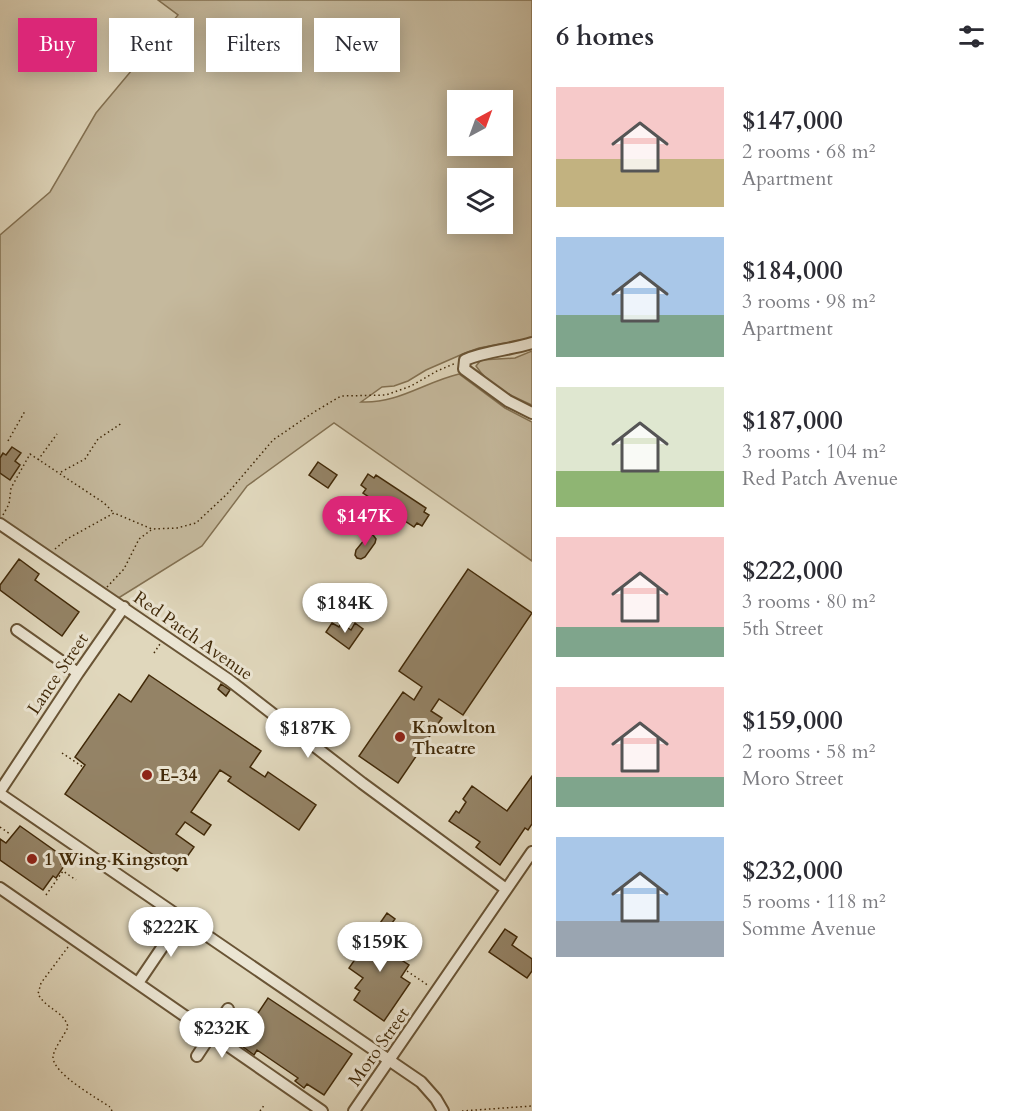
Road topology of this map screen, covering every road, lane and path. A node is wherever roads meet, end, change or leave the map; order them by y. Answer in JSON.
{"nodes":[{"id":1,"x":532,"y":343,"type":"edge"},
{"id":2,"x":465,"y":360,"type":"junction"},
{"id":3,"x":25,"y":411,"type":"dead end"},
{"id":4,"x":532,"y":413,"type":"edge"},
{"id":5,"x":122,"y":423,"type":"dead end"},
{"id":6,"x":57,"y":434,"type":"dead end"},
{"id":7,"x":8,"y":441,"type":"dead end"},
{"id":8,"x":38,"y":460,"type":"junction"},
{"id":9,"x":59,"y":473,"type":"junction"},
{"id":10,"x":114,"y":513,"type":"junction"},
{"id":11,"x":0,"y":519,"type":"edge"},
{"id":12,"x":0,"y":524,"type":"edge"},
{"id":13,"x":152,"y":529,"type":"junction"},
{"id":14,"x":47,"y":556,"type":"junction"},
{"id":15,"x":103,"y":593,"type":"junction"},
{"id":16,"x":124,"y":607,"type":"junction"},
{"id":17,"x":17,"y":630,"type":"dead end"},
{"id":18,"x":78,"y":673,"type":"junction"},
{"id":19,"x":62,"y":753,"type":"dead end"},
{"id":20,"x":83,"y":767,"type":"dead end"},
{"id":21,"x":0,"y":792,"type":"edge"},
{"id":22,"x":0,"y":827,"type":"edge"},
{"id":23,"x":10,"y":834,"type":"dead end"},
{"id":24,"x":532,"y":852,"type":"edge"},
{"id":25,"x":76,"y":880,"type":"dead end"},
{"id":26,"x":0,"y":888,"type":"edge"},
{"id":27,"x":506,"y":889,"type":"junction"},
{"id":28,"x":46,"y":895,"type":"dead end"},
{"id":29,"x":182,"y":918,"type":"junction"},
{"id":30,"x":74,"y":939,"type":"junction"},
{"id":31,"x":407,"y":971,"type":"dead end"},
{"id":32,"x":138,"y":983,"type":"junction"},
{"id":33,"x":432,"y":988,"type":"dead end"},
{"id":34,"x":228,"y":1009,"type":"dead end"},
{"id":35,"x":212,"y":1034,"type":"junction"},
{"id":36,"x":197,"y":1056,"type":"dead end"},
{"id":37,"x":390,"y":1061,"type":"junction"},
{"id":38,"x":265,"y":1104,"type":"dead end"},
{"id":39,"x":532,"y":1106,"type":"edge"},
{"id":40,"x":112,"y":1111,"type":"edge"},
{"id":41,"x":260,"y":1111,"type":"edge"},
{"id":42,"x":322,"y":1111,"type":"edge"},
{"id":43,"x":354,"y":1111,"type":"edge"},
{"id":44,"x":443,"y":1111,"type":"edge"},
{"id":45,"x":462,"y":1111,"type":"edge"}],
"edges":[{"from":1,"to":2,"type":"street"},
{"from":2,"to":4,"type":"street"},
{"from":2,"to":13,"type":"path"},
{"from":3,"to":7,"type":"path"},
{"from":5,"to":9,"type":"path"},
{"from":6,"to":8,"type":"path"},
{"from":8,"to":9,"type":"path"},
{"from":8,"to":11,"type":"path"},
{"from":9,"to":10,"type":"path"},
{"from":10,"to":13,"type":"path"},
{"from":10,"to":14,"type":"path"},
{"from":12,"to":14,"type":"street","name":"Red Patch Avenue"},
{"from":13,"to":15,"type":"path"},
{"from":14,"to":15,"type":"street","name":"Red Patch Avenue"},
{"from":15,"to":16,"type":"street","name":"Red Patch Avenue"},
{"from":16,"to":18,"type":"street","name":"Lance Street"},
{"from":16,"to":27,"type":"street","name":"Red Patch Avenue"},
{"from":17,"to":18,"type":"street"},
{"from":18,"to":21,"type":"street","name":"Lance Street"},
{"from":19,"to":20,"type":"path"},
{"from":21,"to":29,"type":"street"},
{"from":22,"to":23,"type":"path"},
{"from":24,"to":27,"type":"street","name":"Moro Street"},
{"from":25,"to":28,"type":"path"},
{"from":26,"to":30,"type":"street"},
{"from":27,"to":37,"type":"street","name":"Moro Street"},
{"from":29,"to":32,"type":"street"},
{"from":29,"to":37,"type":"street"},
{"from":30,"to":32,"type":"street"},
{"from":30,"to":40,"type":"path"},
{"from":31,"to":33,"type":"path"},
{"from":32,"to":35,"type":"street"},
{"from":34,"to":35,"type":"street"},
{"from":35,"to":36,"type":"street"},
{"from":35,"to":42,"type":"street"},
{"from":37,"to":43,"type":"street","name":"Moro Street"},
{"from":37,"to":44,"type":"street"},
{"from":38,"to":41,"type":"path"},
{"from":39,"to":45,"type":"path"}]}
